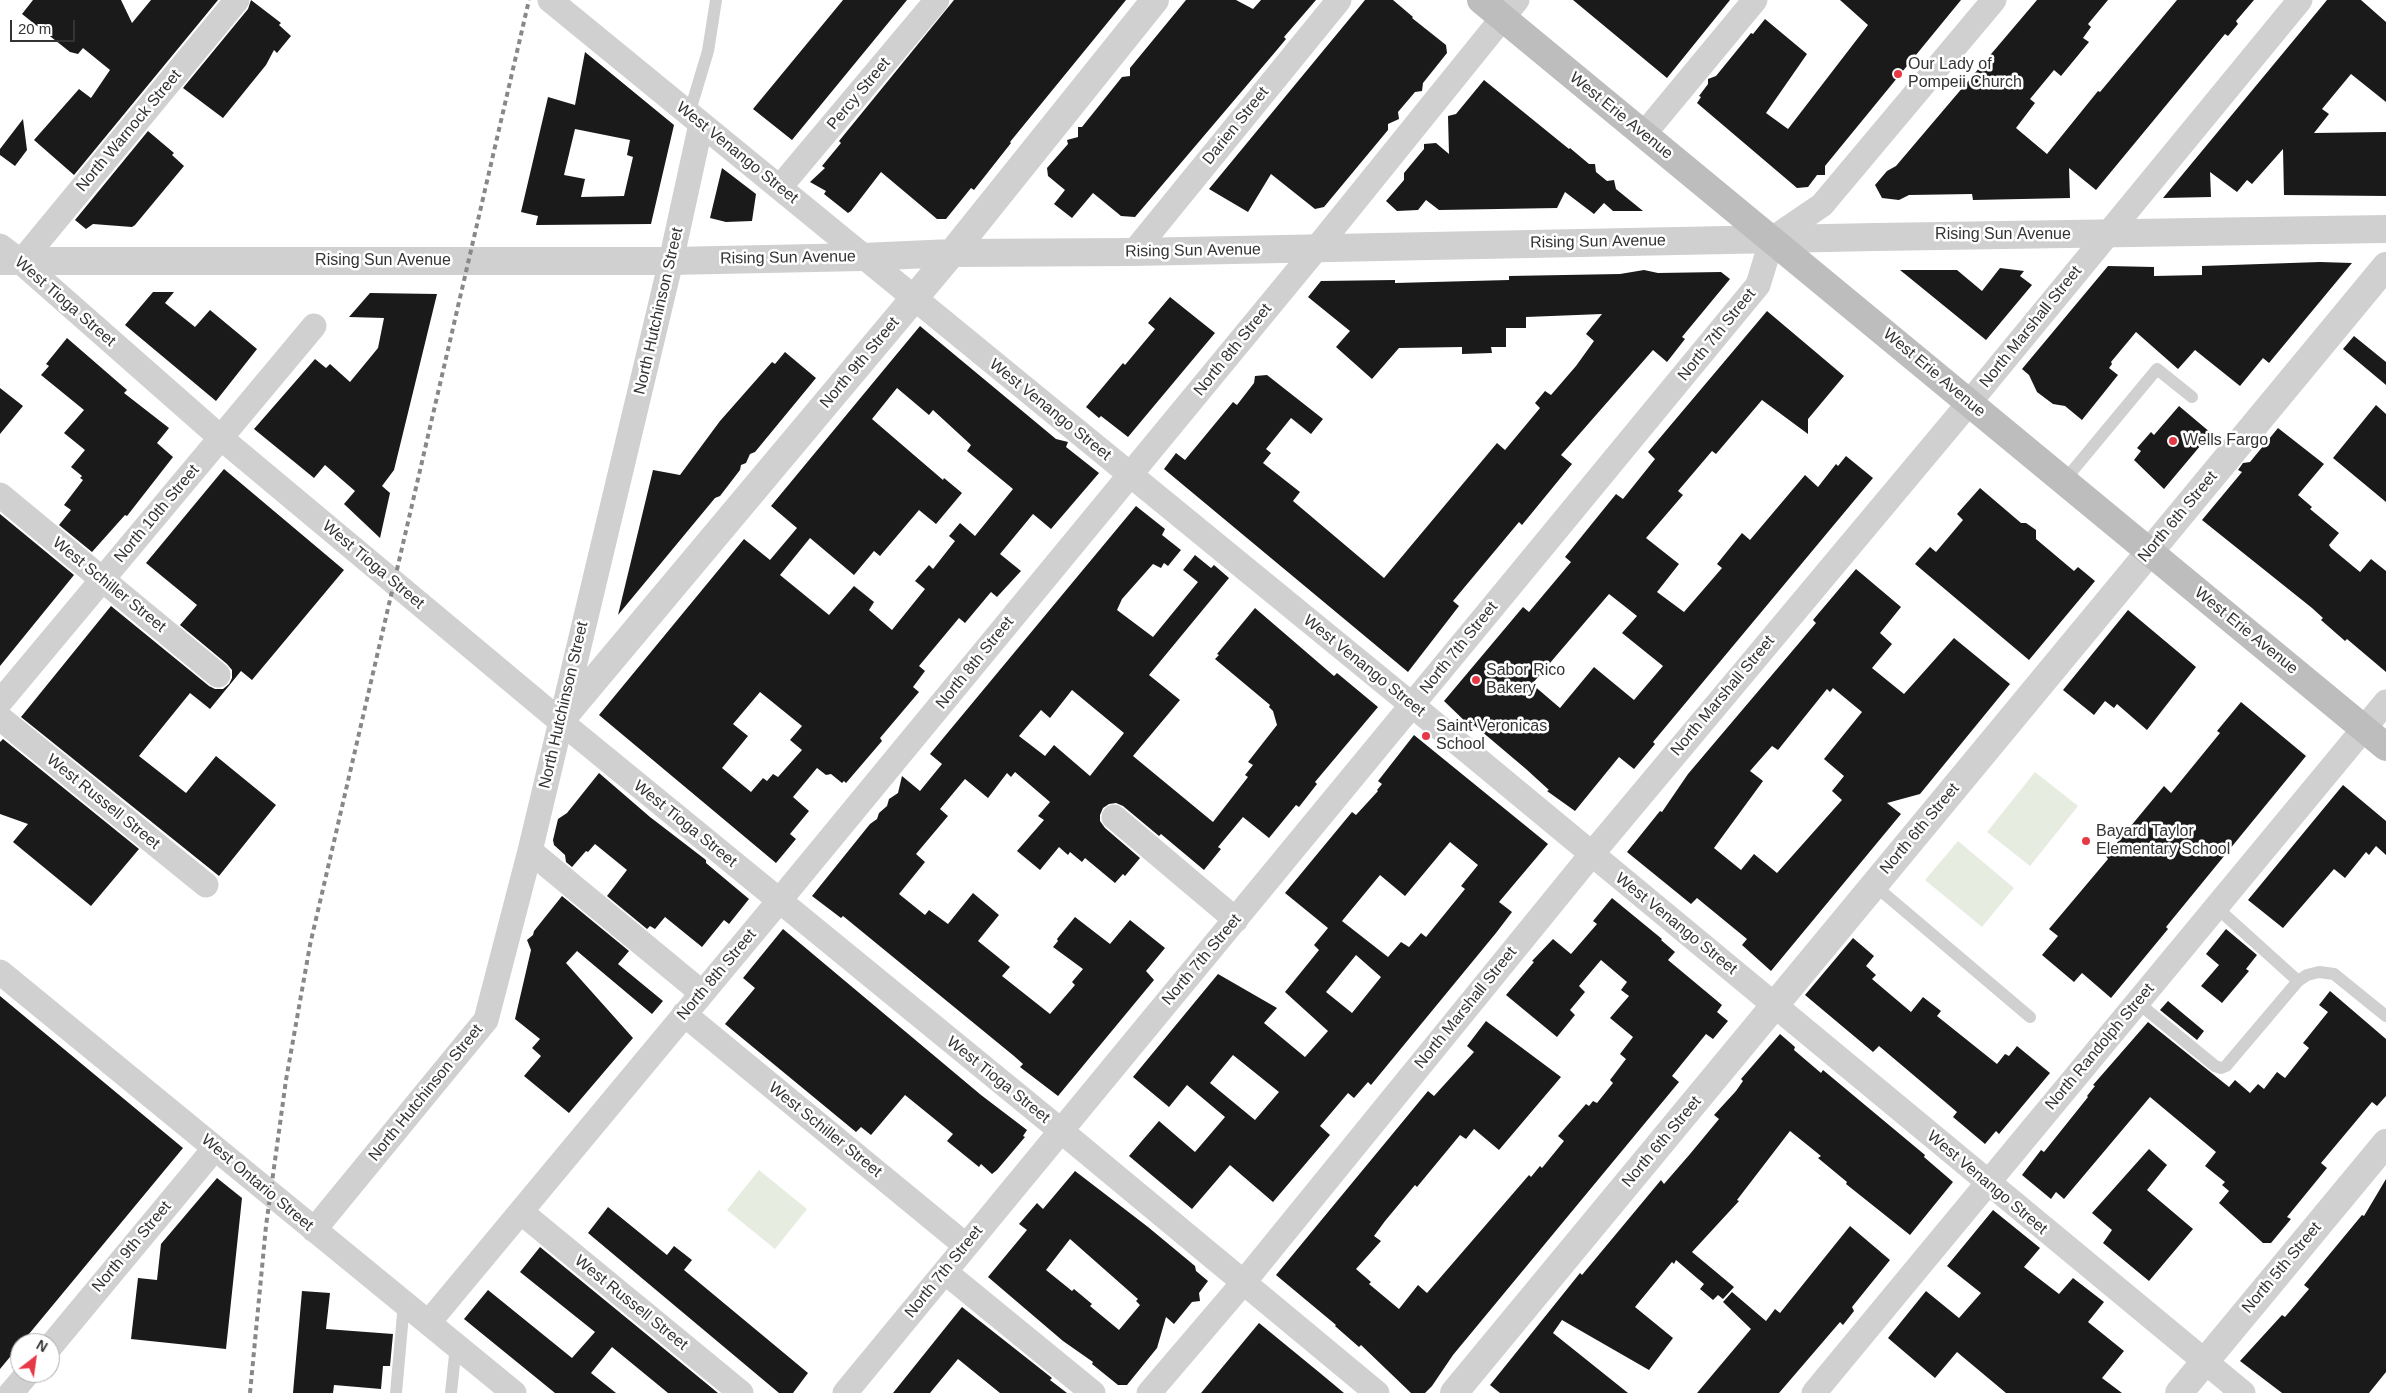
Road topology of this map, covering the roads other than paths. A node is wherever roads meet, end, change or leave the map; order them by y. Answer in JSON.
{"nodes":[{"id":1,"x":237,"y":0,"type":"edge"},
{"id":2,"x":550,"y":0,"type":"edge"},
{"id":3,"x":716,"y":0,"type":"edge"},
{"id":4,"x":937,"y":0,"type":"edge"},
{"id":5,"x":1155,"y":0,"type":"edge"},
{"id":6,"x":1339,"y":0,"type":"edge"},
{"id":7,"x":1481,"y":0,"type":"edge"},
{"id":8,"x":1756,"y":0,"type":"edge"},
{"id":9,"x":1994,"y":0,"type":"edge"},
{"id":10,"x":2300,"y":0,"type":"edge"},
{"id":11,"x":1510,"y":9,"type":"edge"},
{"id":12,"x":695,"y":119,"type":"junction"},
{"id":13,"x":1644,"y":134,"type":"junction"},
{"id":14,"x":780,"y":187,"type":"junction"},
{"id":15,"x":2386,"y":229,"type":"edge"},
{"id":16,"x":2106,"y":235,"type":"junction"},
{"id":17,"x":1772,"y":238,"type":"junction"},
{"id":18,"x":1316,"y":249,"type":"junction"},
{"id":19,"x":1134,"y":252,"type":"junction"},
{"id":20,"x":952,"y":253,"type":"junction"},
{"id":21,"x":7,"y":256,"type":"edge"},
{"id":22,"x":863,"y":257,"type":"junction"},
{"id":23,"x":671,"y":261,"type":"junction"},
{"id":24,"x":2386,"y":266,"type":"edge"},
{"id":25,"x":914,"y":298,"type":"junction"},
{"id":26,"x":314,"y":326,"type":"dead end"},
{"id":27,"x":2192,"y":398,"type":"dead end"},
{"id":28,"x":1969,"y":402,"type":"junction"},
{"id":29,"x":221,"y":438,"type":"junction"},
{"id":30,"x":1130,"y":475,"type":"junction"},
{"id":31,"x":2064,"y":481,"type":"junction"},
{"id":32,"x":0,"y":495,"type":"edge"},
{"id":33,"x":2150,"y":552,"type":"junction"},
{"id":34,"x":102,"y":579,"type":"junction"},
{"id":35,"x":218,"y":675,"type":"dead end"},
{"id":36,"x":0,"y":702,"type":"edge"},
{"id":37,"x":2386,"y":702,"type":"edge"},
{"id":38,"x":1412,"y":705,"type":"junction"},
{"id":39,"x":0,"y":718,"type":"edge"},
{"id":40,"x":560,"y":721,"type":"junction"},
{"id":41,"x":2364,"y":728,"type":"junction"},
{"id":42,"x":2386,"y":747,"type":"edge"},
{"id":43,"x":1114,"y":817,"type":"dead end"},
{"id":44,"x":530,"y":851,"type":"junction"},
{"id":45,"x":1591,"y":855,"type":"junction"},
{"id":46,"x":1874,"y":885,"type":"junction"},
{"id":47,"x":206,"y":886,"type":"dead end"},
{"id":48,"x":779,"y":901,"type":"junction"},
{"id":49,"x":2216,"y":907,"type":"junction"},
{"id":50,"x":1236,"y":920,"type":"junction"},
{"id":51,"x":0,"y":972,"type":"edge"},
{"id":52,"x":2298,"y":981,"type":"junction"},
{"id":53,"x":702,"y":993,"type":"junction"},
{"id":54,"x":2137,"y":1002,"type":"junction"},
{"id":55,"x":1775,"y":1006,"type":"junction"},
{"id":56,"x":684,"y":1014,"type":"junction"},
{"id":57,"x":2386,"y":1016,"type":"edge"},
{"id":58,"x":2030,"y":1017,"type":"dead end"},
{"id":59,"x":1060,"y":1130,"type":"junction"},
{"id":60,"x":2386,"y":1142,"type":"edge"},
{"id":61,"x":215,"y":1148,"type":"junction"},
{"id":62,"x":1988,"y":1183,"type":"junction"},
{"id":63,"x":521,"y":1212,"type":"junction"},
{"id":64,"x":314,"y":1230,"type":"junction"},
{"id":65,"x":965,"y":1246,"type":"junction"},
{"id":66,"x":945,"y":1272,"type":"junction"},
{"id":67,"x":1242,"y":1283,"type":"junction"},
{"id":68,"x":404,"y":1303,"type":"junction"},
{"id":69,"x":429,"y":1322,"type":"junction"},
{"id":70,"x":60,"y":1335,"type":"edge"},
{"id":71,"x":456,"y":1345,"type":"junction"},
{"id":72,"x":2205,"y":1361,"type":"junction"},
{"id":73,"x":20,"y":1383,"type":"edge"},
{"id":74,"x":11,"y":1393,"type":"edge"},
{"id":75,"x":396,"y":1393,"type":"edge"},
{"id":76,"x":451,"y":1393,"type":"edge"},
{"id":77,"x":514,"y":1393,"type":"edge"},
{"id":78,"x":741,"y":1393,"type":"edge"},
{"id":79,"x":845,"y":1393,"type":"edge"},
{"id":80,"x":1093,"y":1393,"type":"edge"},
{"id":81,"x":1149,"y":1393,"type":"edge"},
{"id":82,"x":1377,"y":1393,"type":"edge"},
{"id":83,"x":1454,"y":1393,"type":"edge"},
{"id":84,"x":1814,"y":1393,"type":"edge"},
{"id":85,"x":2179,"y":1393,"type":"edge"},
{"id":86,"x":2243,"y":1393,"type":"edge"}],
"edges":[{"from":1,"to":21,"type":"street","name":"North Warnock Street"},
{"from":2,"to":12,"type":"street","name":"West Venango Street"},
{"from":3,"to":12,"type":"lane"},
{"from":4,"to":14,"type":"street","name":"Percy Street"},
{"from":5,"to":20,"type":"street","name":"North 9th Street"},
{"from":6,"to":19,"type":"street","name":"Darien Street"},
{"from":7,"to":11,"type":"main road","name":"West Erie Avenue"},
{"from":8,"to":13,"type":"street"},
{"from":9,"to":17,"type":"street"},
{"from":10,"to":16,"type":"street","name":"North Marshall Street"},
{"from":11,"to":13,"type":"main road","name":"West Erie Avenue"},
{"from":11,"to":18,"type":"street","name":"North 8th Street"},
{"from":12,"to":14,"type":"street","name":"West Venango Street"},
{"from":12,"to":23,"type":"street","name":"North Hutchinson Street"},
{"from":13,"to":17,"type":"main road","name":"West Erie Avenue"},
{"from":14,"to":22,"type":"street","name":"West Venango Street"},
{"from":15,"to":16,"type":"street","name":"Rising Sun Avenue"},
{"from":16,"to":17,"type":"street","name":"Rising Sun Avenue"},
{"from":16,"to":28,"type":"street","name":"North Marshall Street"},
{"from":17,"to":18,"type":"street","name":"Rising Sun Avenue"},
{"from":17,"to":28,"type":"main road","name":"West Erie Avenue"},
{"from":17,"to":38,"type":"street","name":"North 7th Street"},
{"from":18,"to":19,"type":"street","name":"Rising Sun Avenue"},
{"from":18,"to":30,"type":"street","name":"North 8th Street"},
{"from":19,"to":20,"type":"street","name":"Rising Sun Avenue"},
{"from":20,"to":22,"type":"street","name":"Rising Sun Avenue"},
{"from":20,"to":25,"type":"street","name":"North 9th Street"},
{"from":21,"to":23,"type":"street","name":"Rising Sun Avenue"},
{"from":21,"to":29,"type":"street","name":"West Tioga Street"},
{"from":22,"to":23,"type":"street","name":"Rising Sun Avenue"},
{"from":22,"to":25,"type":"street","name":"West Venango Street"},
{"from":23,"to":40,"type":"street","name":"North Hutchinson Street"},
{"from":24,"to":33,"type":"street","name":"North 6th Street"},
{"from":25,"to":30,"type":"street","name":"West Venango Street"},
{"from":25,"to":40,"type":"street","name":"North 9th Street"},
{"from":26,"to":29,"type":"street","name":"North 10th Street"},
{"from":27,"to":31,"type":"lane"},
{"from":28,"to":31,"type":"main road","name":"West Erie Avenue"},
{"from":28,"to":45,"type":"street","name":"North Marshall Street"},
{"from":29,"to":34,"type":"street","name":"North 10th Street"},
{"from":29,"to":40,"type":"street","name":"West Tioga Street"},
{"from":30,"to":38,"type":"street","name":"West Venango Street"},
{"from":30,"to":48,"type":"street","name":"North 8th Street"},
{"from":31,"to":33,"type":"main road","name":"West Erie Avenue"},
{"from":32,"to":34,"type":"street","name":"West Schiller Street"},
{"from":33,"to":41,"type":"main road","name":"West Erie Avenue"},
{"from":33,"to":46,"type":"street","name":"North 6th Street"},
{"from":34,"to":35,"type":"street","name":"West Schiller Street"},
{"from":34,"to":36,"type":"street","name":"North 10th Street"},
{"from":37,"to":41,"type":"street","name":"North Randolph Street"},
{"from":38,"to":45,"type":"street","name":"West Venango Street"},
{"from":38,"to":50,"type":"street","name":"North 7th Street"},
{"from":39,"to":47,"type":"street","name":"West Russell Street"},
{"from":40,"to":44,"type":"street","name":"North Hutchinson Street"},
{"from":40,"to":48,"type":"street","name":"West Tioga Street"},
{"from":41,"to":42,"type":"main road","name":"West Erie Avenue"},
{"from":41,"to":49,"type":"street","name":"North Randolph Street"},
{"from":43,"to":50,"type":"street"},
{"from":44,"to":53,"type":"street"},
{"from":44,"to":64,"type":"street","name":"North Hutchinson Street"},
{"from":45,"to":55,"type":"street","name":"West Venango Street"},
{"from":45,"to":67,"type":"street","name":"North Marshall Street"},
{"from":46,"to":55,"type":"street","name":"North 6th Street"},
{"from":46,"to":58,"type":"lane"},
{"from":48,"to":53,"type":"street","name":"North 8th Street"},
{"from":48,"to":59,"type":"street","name":"West Tioga Street"},
{"from":49,"to":52,"type":"lane"},
{"from":49,"to":54,"type":"street","name":"North Randolph Street"},
{"from":50,"to":59,"type":"street","name":"North 7th Street"},
{"from":51,"to":61,"type":"street","name":"West Ontario Street"},
{"from":52,"to":54,"type":"lane"},
{"from":52,"to":57,"type":"lane"},
{"from":53,"to":56,"type":"street","name":"North 8th Street"},
{"from":54,"to":62,"type":"street","name":"North Randolph Street"},
{"from":55,"to":62,"type":"street","name":"West Venango Street"},
{"from":55,"to":83,"type":"street","name":"North 6th Street"},
{"from":56,"to":63,"type":"street","name":"North 8th Street"},
{"from":56,"to":65,"type":"street","name":"West Schiller Street"},
{"from":59,"to":65,"type":"street","name":"North 7th Street"},
{"from":59,"to":67,"type":"street","name":"West Tioga Street"},
{"from":60,"to":72,"type":"street","name":"North 5th Street"},
{"from":61,"to":64,"type":"street","name":"West Ontario Street"},
{"from":61,"to":70,"type":"street","name":"North 9th Street"},
{"from":62,"to":72,"type":"street","name":"West Venango Street"},
{"from":62,"to":84,"type":"street","name":"North Randolph Street"},
{"from":63,"to":69,"type":"street","name":"North 8th Street"},
{"from":63,"to":78,"type":"street","name":"West Russell Street"},
{"from":64,"to":68,"type":"street","name":"West Ontario Street"},
{"from":65,"to":66,"type":"street","name":"North 7th Street"},
{"from":66,"to":79,"type":"street","name":"North 7th Street"},
{"from":66,"to":80,"type":"street"},
{"from":67,"to":81,"type":"street","name":"North Marshall Street"},
{"from":67,"to":82,"type":"street","name":"West Tioga Street"},
{"from":68,"to":69,"type":"street","name":"West Ontario Street"},
{"from":68,"to":75,"type":"lane"},
{"from":69,"to":71,"type":"street","name":"West Ontario Street"},
{"from":71,"to":76,"type":"lane"},
{"from":71,"to":77,"type":"street","name":"West Ontario Street"},
{"from":72,"to":85,"type":"street","name":"North 5th Street"},
{"from":72,"to":86,"type":"street","name":"West Venango Street"},
{"from":73,"to":74,"type":"street"}]}
